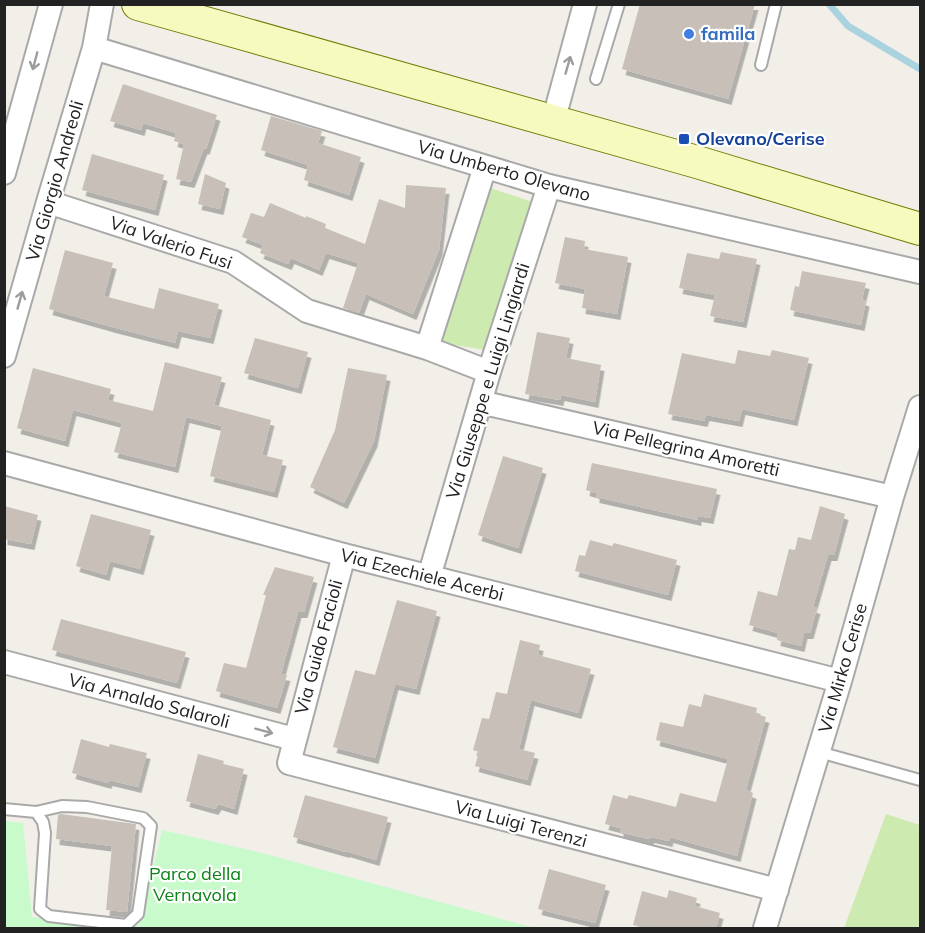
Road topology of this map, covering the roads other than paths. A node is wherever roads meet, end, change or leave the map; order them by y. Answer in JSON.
{"nodes":[{"id":1,"x":51,"y":4,"type":"edge"},
{"id":2,"x":102,"y":4,"type":"edge"},
{"id":3,"x":138,"y":4,"type":"edge"},
{"id":4,"x":585,"y":4,"type":"edge"},
{"id":5,"x":619,"y":4,"type":"edge"},
{"id":6,"x":776,"y":4,"type":"edge"},
{"id":7,"x":94,"y":48,"type":"junction"},
{"id":8,"x":761,"y":65,"type":"dead end"},
{"id":9,"x":596,"y":79,"type":"dead end"},
{"id":10,"x":553,"y":122,"type":"junction"},
{"id":11,"x":485,"y":167,"type":"junction"},
{"id":12,"x":4,"y":173,"type":"edge"},
{"id":13,"x":549,"y":186,"type":"junction"},
{"id":14,"x":48,"y":202,"type":"junction"},
{"id":15,"x":921,"y":229,"type":"edge"},
{"id":16,"x":921,"y":272,"type":"edge"},
{"id":17,"x":427,"y":348,"type":"junction"},
{"id":18,"x":4,"y":356,"type":"edge"},
{"id":19,"x":489,"y":372,"type":"junction"},
{"id":20,"x":480,"y":402,"type":"junction"},
{"id":21,"x":921,"y":407,"type":"edge"},
{"id":22,"x":917,"y":436,"type":"edge"},
{"id":23,"x":4,"y":463,"type":"edge"},
{"id":24,"x":892,"y":497,"type":"junction"},
{"id":25,"x":344,"y":555,"type":"junction"},
{"id":26,"x":429,"y":577,"type":"junction"},
{"id":27,"x":4,"y":662,"type":"edge"},
{"id":28,"x":840,"y":681,"type":"junction"},
{"id":29,"x":294,"y":739,"type":"junction"},
{"id":30,"x":819,"y":752,"type":"junction"},
{"id":31,"x":921,"y":780,"type":"edge"},
{"id":32,"x":4,"y":809,"type":"edge"},
{"id":33,"x":36,"y":812,"type":"junction"},
{"id":34,"x":777,"y":890,"type":"junction"},
{"id":35,"x":765,"y":928,"type":"edge"}],
"edges":[{"from":1,"to":12,"type":"street","one_way":true},
{"from":2,"to":7,"type":"street","name":"Via Giorgio Andreoli"},
{"from":3,"to":10,"type":"street"},
{"from":10,"to":4,"type":"street","one_way":true},
{"from":5,"to":9,"type":"lane"},
{"from":6,"to":8,"type":"lane"},
{"from":7,"to":11,"type":"street","name":"Via Umberto Olevano"},
{"from":7,"to":14,"type":"street","name":"Via Giorgio Andreoli"},
{"from":10,"to":15,"type":"street"},
{"from":11,"to":13,"type":"street","name":"Via Umberto Olevano"},
{"from":11,"to":17,"type":"street"},
{"from":13,"to":16,"type":"street","name":"Via Umberto Olevano"},
{"from":13,"to":19,"type":"street","name":"Via Giuseppe e Luigi Lingiardi"},
{"from":14,"to":17,"type":"street","name":"Via Valerio Fusi"},
{"from":18,"to":14,"type":"street","name":"Via Giorgio Andreoli","one_way":true},
{"from":17,"to":19,"type":"street","name":"Via Valerio Fusi"},
{"from":19,"to":20,"type":"street","name":"Via Giuseppe e Luigi Lingiardi"},
{"from":20,"to":24,"type":"street","name":"Via Pellegrina Amoretti"},
{"from":20,"to":26,"type":"street","name":"Via Giuseppe e Luigi Lingiardi"},
{"from":21,"to":22,"type":"street","name":"Via Mirko Cerise"},
{"from":22,"to":24,"type":"street","name":"Via Mirko Cerise"},
{"from":23,"to":25,"type":"street","name":"Via Ezechiele Acerbi"},
{"from":24,"to":28,"type":"street","name":"Via Mirko Cerise"},
{"from":25,"to":26,"type":"street","name":"Via Ezechiele Acerbi"},
{"from":25,"to":29,"type":"street","name":"Via Guido Facioli"},
{"from":26,"to":28,"type":"street","name":"Via Ezechiele Acerbi"},
{"from":27,"to":29,"type":"street","name":"Via Arnaldo Salaroli","one_way":true},
{"from":28,"to":30,"type":"street","name":"Via Mirko Cerise"},
{"from":29,"to":34,"type":"street","name":"Via Luigi Terenzi"},
{"from":30,"to":31,"type":"lane"},
{"from":30,"to":34,"type":"street","name":"Via Mirko Cerise"},
{"from":32,"to":33,"type":"lane"},
{"from":33,"to":33,"type":"lane"},
{"from":34,"to":35,"type":"street","name":"Via Mirko Cerise"}]}
